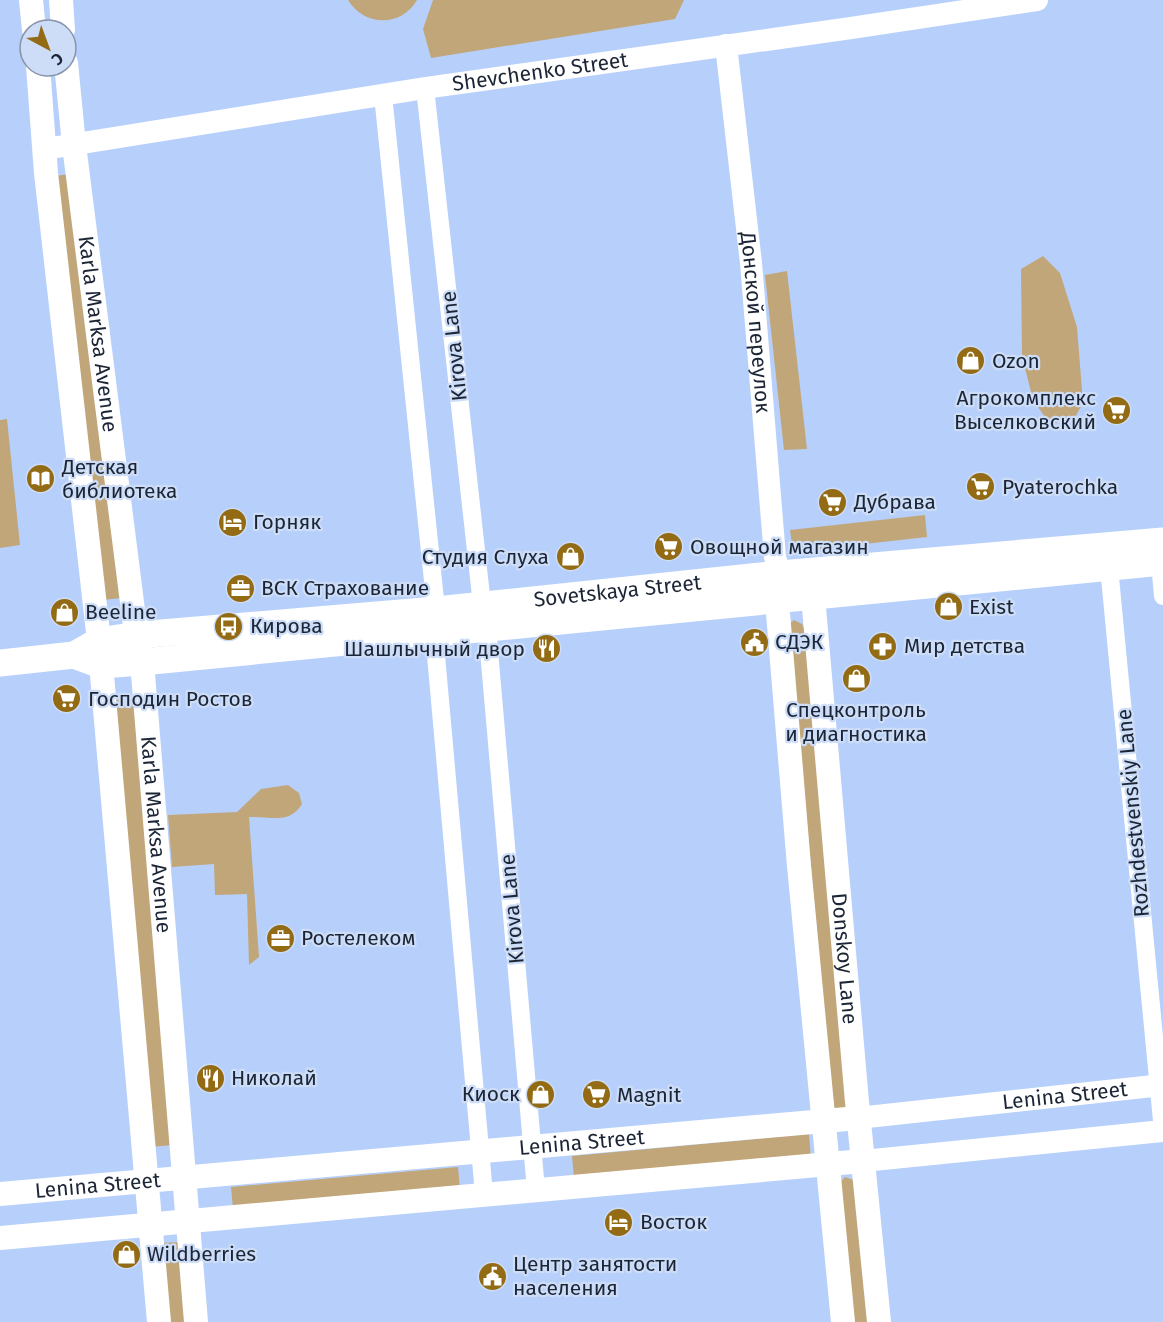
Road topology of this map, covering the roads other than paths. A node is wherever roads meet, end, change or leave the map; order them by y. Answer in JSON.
{"nodes":[{"id":1,"x":31,"y":0,"type":"edge"},
{"id":2,"x":60,"y":0,"type":"edge"},
{"id":3,"x":1037,"y":0,"type":"edge"},
{"id":4,"x":33,"y":18,"type":"edge"},
{"id":5,"x":62,"y":18,"type":"edge"},
{"id":6,"x":726,"y":45,"type":"junction"},
{"id":7,"x":39,"y":78,"type":"edge"},
{"id":8,"x":67,"y":78,"type":"edge"},
{"id":9,"x":425,"y":88,"type":"junction"},
{"id":10,"x":383,"y":95,"type":"junction"},
{"id":11,"x":74,"y":145,"type":"junction"},
{"id":12,"x":45,"y":149,"type":"junction"},
{"id":13,"x":1162,"y":555,"type":"edge"},
{"id":14,"x":1109,"y":567,"type":"junction"},
{"id":15,"x":780,"y":574,"type":"junction"},
{"id":16,"x":813,"y":596,"type":"junction"},
{"id":17,"x":1163,"y":596,"type":"edge"},
{"id":18,"x":777,"y":601,"type":"junction"},
{"id":19,"x":485,"y":616,"type":"junction"},
{"id":20,"x":435,"y":622,"type":"junction"},
{"id":21,"x":137,"y":635,"type":"junction"},
{"id":22,"x":100,"y":653,"type":"junction"},
{"id":23,"x":142,"y":662,"type":"junction"},
{"id":24,"x":0,"y":663,"type":"edge"},
{"id":25,"x":1161,"y":1085,"type":"edge"},
{"id":26,"x":858,"y":1118,"type":"junction"},
{"id":27,"x":823,"y":1122,"type":"junction"},
{"id":28,"x":1163,"y":1131,"type":"edge"},
{"id":29,"x":534,"y":1148,"type":"junction"},
{"id":30,"x":479,"y":1151,"type":"junction"},
{"id":31,"x":863,"y":1161,"type":"junction"},
{"id":32,"x":828,"y":1164,"type":"junction"},
{"id":33,"x":184,"y":1178,"type":"junction"},
{"id":34,"x":147,"y":1181,"type":"junction"},
{"id":35,"x":536,"y":1190,"type":"junction"},
{"id":36,"x":0,"y":1194,"type":"edge"},
{"id":37,"x":484,"y":1194,"type":"junction"},
{"id":38,"x":188,"y":1220,"type":"junction"},
{"id":39,"x":150,"y":1224,"type":"junction"},
{"id":40,"x":0,"y":1238,"type":"edge"},
{"id":41,"x":159,"y":1322,"type":"edge"},
{"id":42,"x":196,"y":1322,"type":"edge"},
{"id":43,"x":843,"y":1322,"type":"edge"},
{"id":44,"x":879,"y":1322,"type":"edge"}],
"edges":[{"from":1,"to":4,"type":"main road"},
{"from":2,"to":5,"type":"main road"},
{"from":3,"to":6,"type":"street","name":"Shevchenko Street"},
{"from":6,"to":9,"type":"street","name":"Shevchenko Street"},
{"from":6,"to":15,"type":"street","name":"Донской переулок"},
{"from":7,"to":12,"type":"main road","name":"Karla Marksa Avenue"},
{"from":8,"to":11,"type":"main road","name":"Karla Marksa Avenue"},
{"from":9,"to":10,"type":"street","name":"Shevchenko Street"},
{"from":9,"to":19,"type":"street","name":"Kirova Lane"},
{"from":10,"to":11,"type":"street","name":"Shevchenko Street"},
{"from":10,"to":20,"type":"street"},
{"from":11,"to":12,"type":"street","name":"Shevchenko Street"},
{"from":11,"to":21,"type":"main road","name":"Karla Marksa Avenue"},
{"from":12,"to":22,"type":"main road","name":"Karla Marksa Avenue"},
{"from":13,"to":14,"type":"main road","name":"Sovetskaya Street"},
{"from":13,"to":15,"type":"main road","name":"Sovetskaya Street"},
{"from":13,"to":17,"type":"street"},
{"from":14,"to":16,"type":"main road","name":"Sovetskaya Street"},
{"from":14,"to":25,"type":"street","name":"Rozhdestvenskiy Lane"},
{"from":15,"to":16,"type":"street"},
{"from":15,"to":18,"type":"main road","name":"Донской переулок"},
{"from":15,"to":19,"type":"main road","name":"Sovetskaya Street"},
{"from":16,"to":18,"type":"main road","name":"Sovetskaya Street"},
{"from":16,"to":26,"type":"main road","name":"Donskoy Lane"},
{"from":18,"to":19,"type":"main road","name":"Sovetskaya Street"},
{"from":18,"to":27,"type":"main road","name":"Donskoy Lane"},
{"from":19,"to":20,"type":"main road","name":"Sovetskaya Street"},
{"from":19,"to":29,"type":"street","name":"Kirova Lane"},
{"from":20,"to":21,"type":"main road","name":"Sovetskaya Street"},
{"from":20,"to":23,"type":"main road","name":"Sovetskaya Street"},
{"from":20,"to":30,"type":"street"},
{"from":21,"to":22,"type":"main road","name":"Sovetskaya Street"},
{"from":21,"to":23,"type":"main road","name":"Karla Marksa Avenue"},
{"from":22,"to":23,"type":"main road","name":"Sovetskaya Street"},
{"from":22,"to":24,"type":"main road","name":"Sovetskaya Street"},
{"from":22,"to":34,"type":"main road","name":"Karla Marksa Avenue"},
{"from":23,"to":33,"type":"main road","name":"Karla Marksa Avenue"},
{"from":25,"to":26,"type":"street","name":"Lenina Street"},
{"from":25,"to":28,"type":"street","name":"Rozhdestvenskiy Lane"},
{"from":26,"to":27,"type":"main road","name":"Lenina Street"},
{"from":26,"to":31,"type":"main road","name":"Donskoy Lane"},
{"from":27,"to":29,"type":"main road","name":"Lenina Street"},
{"from":27,"to":32,"type":"main road","name":"Donskoy Lane"},
{"from":28,"to":31,"type":"street","name":"Lenina Street"},
{"from":29,"to":30,"type":"main road","name":"Lenina Street"},
{"from":29,"to":35,"type":"street","name":"Kirova Lane"},
{"from":30,"to":33,"type":"main road","name":"Lenina Street"},
{"from":30,"to":37,"type":"street"},
{"from":31,"to":32,"type":"main road","name":"Lenina Street"},
{"from":31,"to":44,"type":"main road","name":"Donskoy Lane"},
{"from":32,"to":35,"type":"main road","name":"Lenina Street"},
{"from":32,"to":43,"type":"main road","name":"Donskoy Lane"},
{"from":33,"to":34,"type":"main road","name":"Lenina Street"},
{"from":33,"to":38,"type":"main road","name":"Karla Marksa Avenue"},
{"from":34,"to":36,"type":"main road","name":"Lenina Street"},
{"from":34,"to":39,"type":"main road","name":"Karla Marksa Avenue"},
{"from":35,"to":37,"type":"main road","name":"Lenina Street"},
{"from":37,"to":38,"type":"main road","name":"Lenina Street"},
{"from":38,"to":39,"type":"main road","name":"Lenina Street"},
{"from":38,"to":42,"type":"main road","name":"Karla Marksa Avenue"},
{"from":39,"to":40,"type":"main road","name":"Lenina Street"},
{"from":39,"to":41,"type":"main road","name":"Karla Marksa Avenue"}]}
